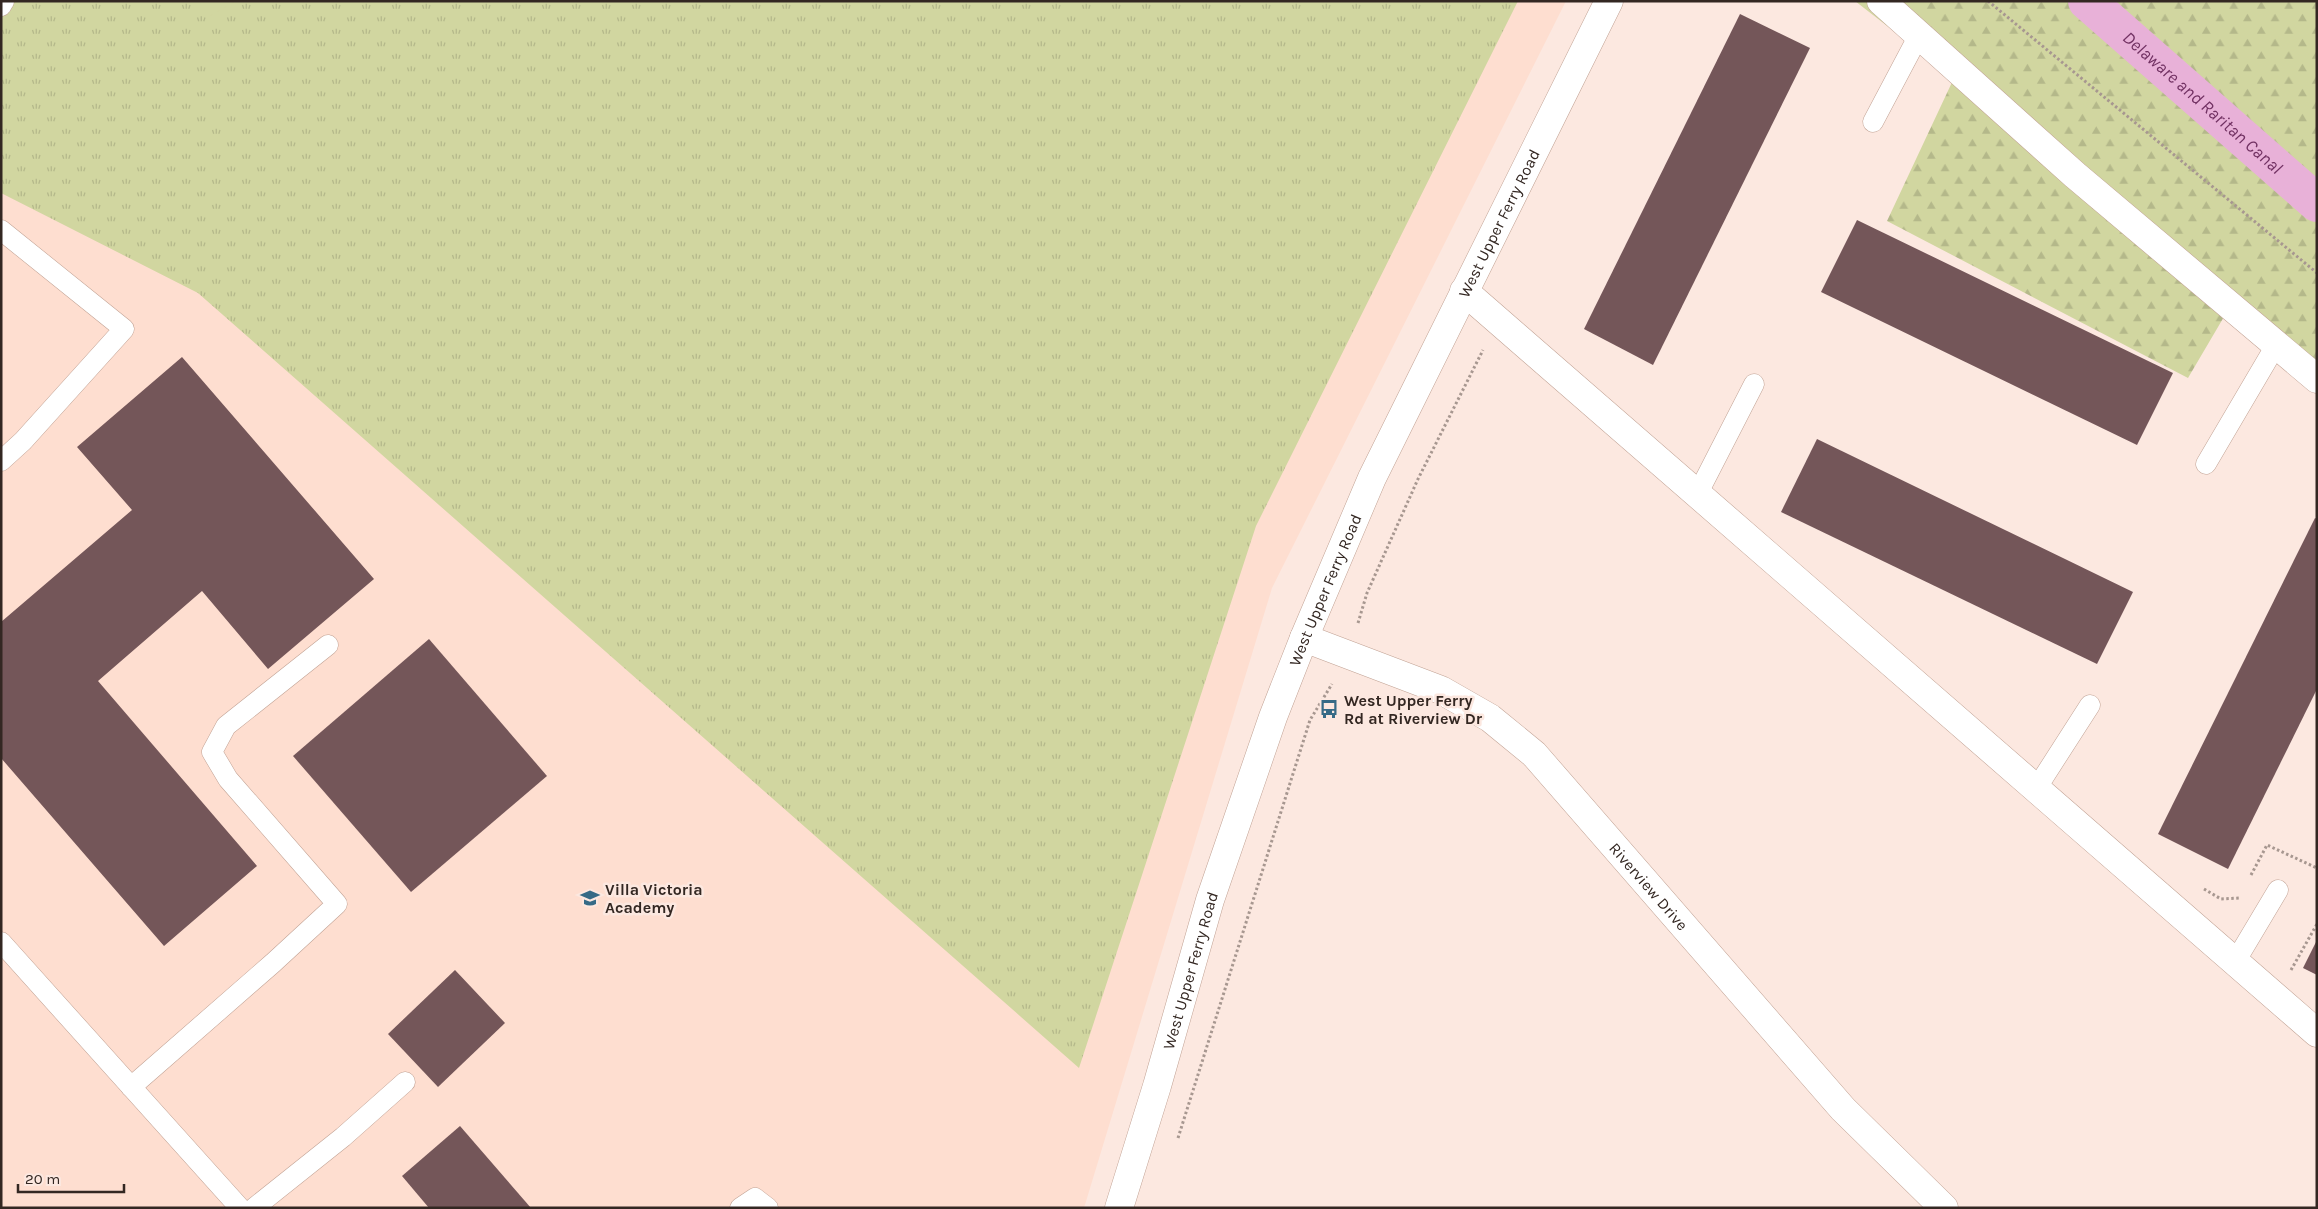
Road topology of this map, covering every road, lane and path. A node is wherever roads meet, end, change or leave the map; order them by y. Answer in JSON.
{"nodes":[{"id":1,"x":4,"y":1,"type":"edge"},
{"id":2,"x":1609,"y":1,"type":"edge"},
{"id":3,"x":1881,"y":1,"type":"edge"},
{"id":4,"x":1988,"y":1,"type":"edge"},
{"id":5,"x":1,"y":6,"type":"edge"},
{"id":6,"x":1919,"y":35,"type":"junction"},
{"id":7,"x":1873,"y":122,"type":"dead end"},
{"id":8,"x":1,"y":230,"type":"edge"},
{"id":9,"x":2317,"y":272,"type":"edge"},
{"id":10,"x":1464,"y":291,"type":"junction"},
{"id":11,"x":1484,"y":309,"type":"junction"},
{"id":12,"x":2276,"y":344,"type":"junction"},
{"id":13,"x":2317,"y":379,"type":"edge"},
{"id":14,"x":1754,"y":384,"type":"dead end"},
{"id":15,"x":1,"y":461,"type":"edge"},
{"id":16,"x":2206,"y":464,"type":"dead end"},
{"id":17,"x":1697,"y":495,"type":"junction"},
{"id":18,"x":1304,"y":638,"type":"junction"},
{"id":19,"x":328,"y":645,"type":"dead end"},
{"id":20,"x":1350,"y":656,"type":"junction"},
{"id":21,"x":2090,"y":705,"type":"dead end"},
{"id":22,"x":2036,"y":788,"type":"junction"},
{"id":23,"x":2278,"y":890,"type":"dead end"},
{"id":24,"x":2317,"y":924,"type":"edge"},
{"id":25,"x":1,"y":942,"type":"edge"},
{"id":26,"x":2235,"y":962,"type":"junction"},
{"id":27,"x":2289,"y":974,"type":"dead end"},
{"id":28,"x":2317,"y":1033,"type":"edge"},
{"id":29,"x":406,"y":1082,"type":"dead end"},
{"id":30,"x":131,"y":1087,"type":"junction"},
{"id":31,"x":1175,"y":1145,"type":"dead end"},
{"id":32,"x":240,"y":1208,"type":"edge"},
{"id":33,"x":254,"y":1208,"type":"edge"},
{"id":34,"x":740,"y":1208,"type":"edge"},
{"id":35,"x":768,"y":1208,"type":"edge"},
{"id":36,"x":1119,"y":1208,"type":"edge"},
{"id":37,"x":1944,"y":1208,"type":"edge"}],
"edges":[{"from":1,"to":5,"type":"lane"},
{"from":2,"to":10,"type":"street","name":"West Upper Ferry Road"},
{"from":3,"to":6,"type":"street"},
{"from":4,"to":9,"type":"path"},
{"from":6,"to":7,"type":"lane"},
{"from":6,"to":12,"type":"street"},
{"from":8,"to":15,"type":"lane"},
{"from":10,"to":11,"type":"street"},
{"from":10,"to":18,"type":"street","name":"West Upper Ferry Road"},
{"from":11,"to":17,"type":"street"},
{"from":11,"to":20,"type":"path"},
{"from":12,"to":13,"type":"street"},
{"from":12,"to":16,"type":"lane"},
{"from":14,"to":17,"type":"lane"},
{"from":17,"to":22,"type":"street"},
{"from":18,"to":20,"type":"street","name":"Riverview Drive"},
{"from":18,"to":36,"type":"street","name":"West Upper Ferry Road"},
{"from":19,"to":30,"type":"lane"},
{"from":20,"to":31,"type":"path"},
{"from":20,"to":37,"type":"street","name":"Riverview Drive"},
{"from":21,"to":22,"type":"lane"},
{"from":22,"to":26,"type":"street"},
{"from":23,"to":26,"type":"lane"},
{"from":24,"to":27,"type":"path"},
{"from":25,"to":30,"type":"lane"},
{"from":26,"to":28,"type":"street"},
{"from":29,"to":33,"type":"lane"},
{"from":30,"to":32,"type":"lane"},
{"from":34,"to":35,"type":"lane"}]}
